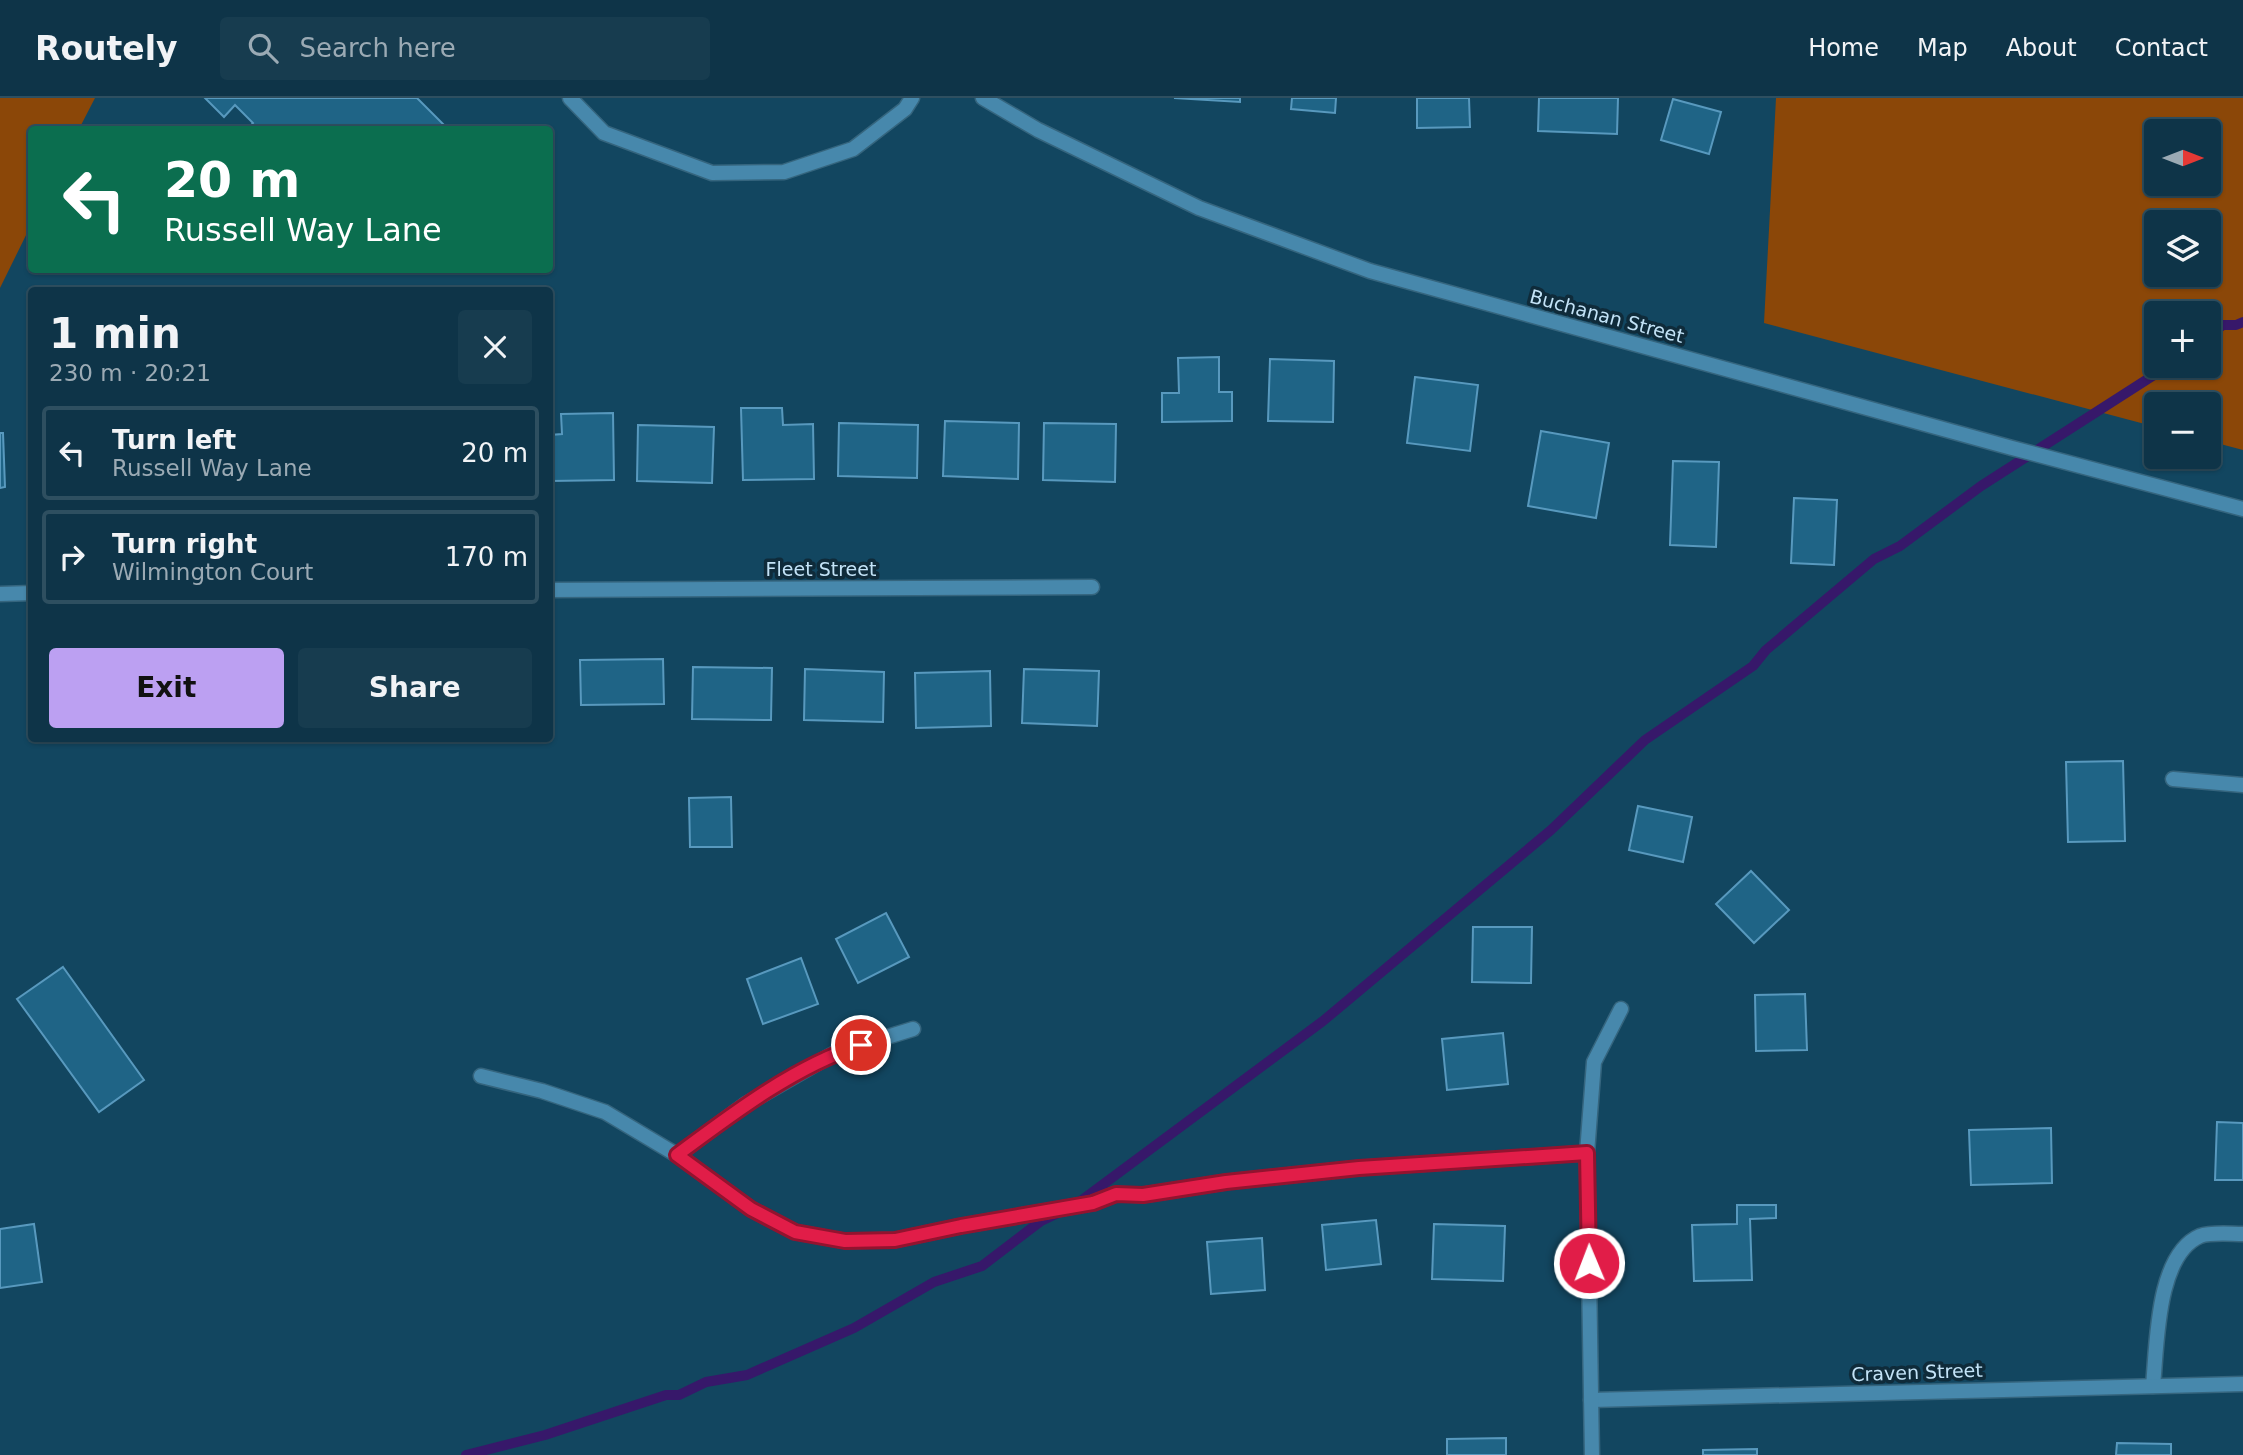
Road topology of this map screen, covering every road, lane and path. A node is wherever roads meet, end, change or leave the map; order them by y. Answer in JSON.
{"nodes":[{"id":1,"x":570,"y":98,"type":"edge"},
{"id":2,"x":912,"y":98,"type":"edge"},
{"id":3,"x":983,"y":98,"type":"edge"},
{"id":4,"x":2243,"y":509,"type":"edge"},
{"id":5,"x":1092,"y":587,"type":"dead end"},
{"id":6,"x":553,"y":590,"type":"edge"},
{"id":7,"x":28,"y":593,"type":"edge"},
{"id":8,"x":0,"y":594,"type":"edge"},
{"id":9,"x":2173,"y":779,"type":"dead end"},
{"id":10,"x":2243,"y":785,"type":"edge"},
{"id":11,"x":1621,"y":1009,"type":"dead end"},
{"id":12,"x":913,"y":1029,"type":"dead end"},
{"id":13,"x":481,"y":1076,"type":"dead end"},
{"id":14,"x":1587,"y":1153,"type":"junction"},
{"id":15,"x":677,"y":1155,"type":"junction"},
{"id":16,"x":2243,"y":1234,"type":"edge"},
{"id":17,"x":2243,"y":1384,"type":"edge"},
{"id":18,"x":2152,"y":1386,"type":"junction"},
{"id":19,"x":1591,"y":1400,"type":"junction"},
{"id":20,"x":1592,"y":1455,"type":"edge"}],
"edges":[{"from":1,"to":2,"type":"street"},
{"from":3,"to":4,"type":"street","name":"Buchanan Street"},
{"from":5,"to":6,"type":"street","name":"Fleet Street"},
{"from":7,"to":8,"type":"street"},
{"from":9,"to":10,"type":"street"},
{"from":11,"to":14,"type":"street"},
{"from":12,"to":15,"type":"street"},
{"from":13,"to":15,"type":"street"},
{"from":14,"to":15,"type":"street"},
{"from":14,"to":19,"type":"street"},
{"from":16,"to":18,"type":"street"},
{"from":17,"to":18,"type":"street","name":"Craven Street"},
{"from":18,"to":19,"type":"street","name":"Craven Street"},
{"from":19,"to":20,"type":"street"}]}
